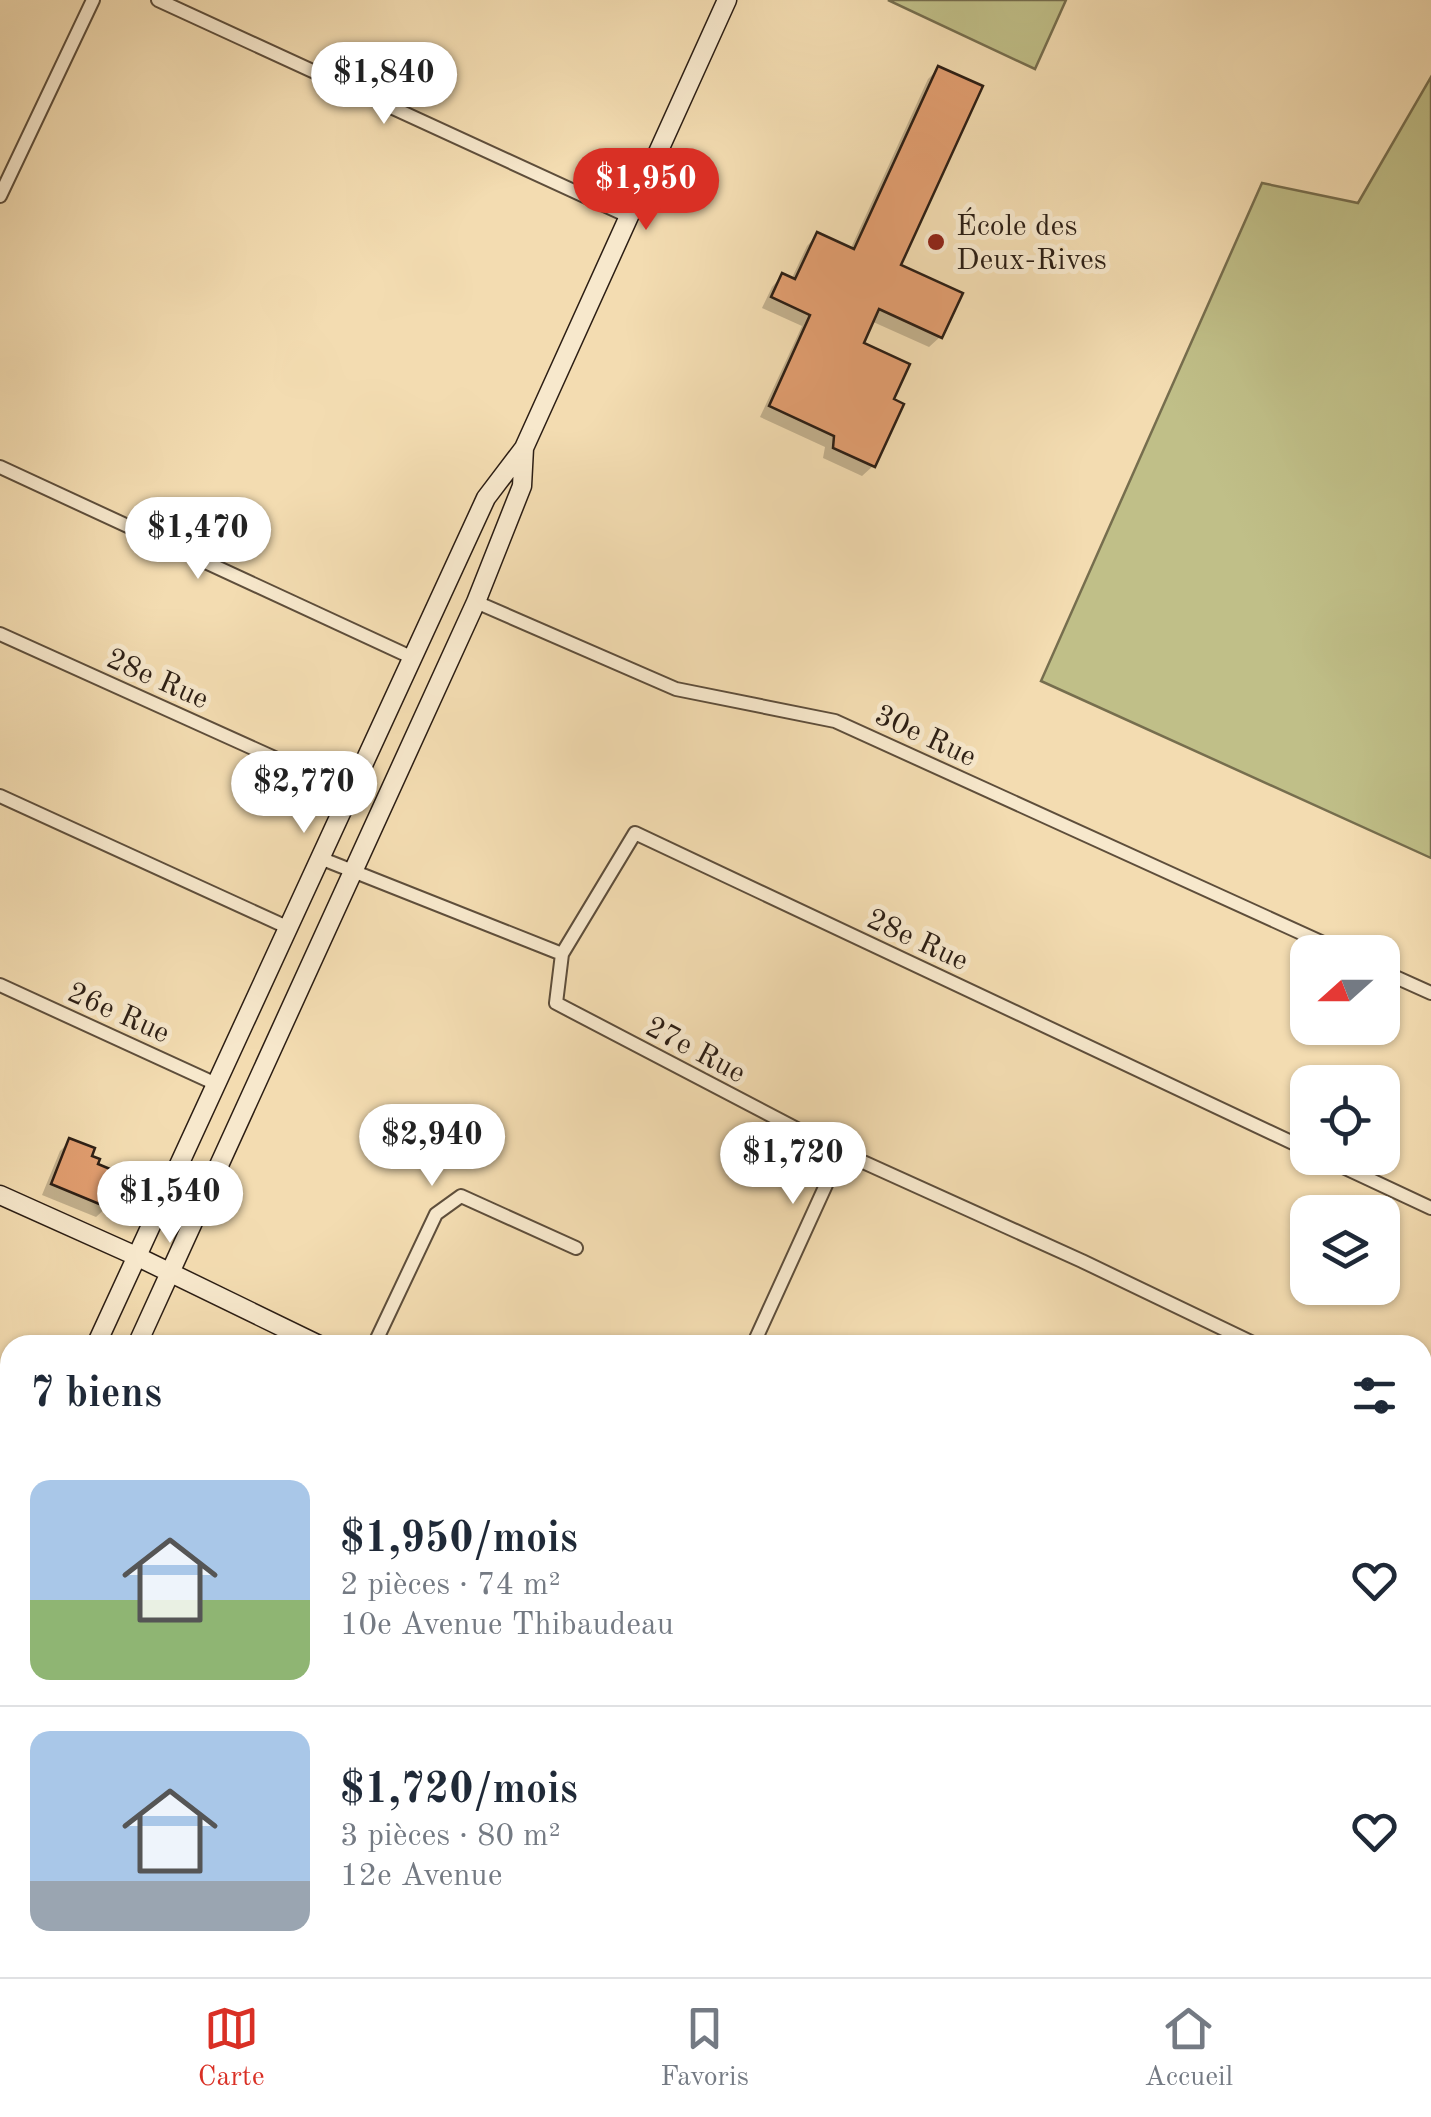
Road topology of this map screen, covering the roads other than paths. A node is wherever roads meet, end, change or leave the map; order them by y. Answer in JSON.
{"nodes":[{"id":1,"x":94,"y":0,"type":"edge"},
{"id":2,"x":158,"y":0,"type":"edge"},
{"id":3,"x":727,"y":0,"type":"edge"},
{"id":4,"x":0,"y":196,"type":"edge"},
{"id":5,"x":628,"y":216,"type":"junction"},
{"id":6,"x":524,"y":448,"type":"junction"},
{"id":7,"x":0,"y":467,"type":"edge"},
{"id":8,"x":476,"y":602,"type":"junction"},
{"id":9,"x":0,"y":634,"type":"edge"},
{"id":10,"x":414,"y":658,"type":"junction"},
{"id":11,"x":350,"y":792,"type":"junction"},
{"id":12,"x":0,"y":796,"type":"edge"},
{"id":13,"x":320,"y":858,"type":"junction"},
{"id":14,"x":351,"y":871,"type":"junction"},
{"id":15,"x":289,"y":928,"type":"junction"},
{"id":16,"x":1306,"y":935,"type":"edge"},
{"id":17,"x":562,"y":954,"type":"junction"},
{"id":18,"x":1400,"y":979,"type":"edge"},
{"id":19,"x":0,"y":985,"type":"edge"},
{"id":20,"x":1431,"y":993,"type":"edge"},
{"id":21,"x":216,"y":1084,"type":"junction"},
{"id":22,"x":1290,"y":1142,"type":"edge"},
{"id":23,"x":841,"y":1152,"type":"junction"},
{"id":24,"x":1360,"y":1175,"type":"edge"},
{"id":25,"x":0,"y":1195,"type":"edge"},
{"id":26,"x":1431,"y":1208,"type":"edge"},
{"id":27,"x":576,"y":1248,"type":"dead end"},
{"id":28,"x":136,"y":1256,"type":"junction"},
{"id":29,"x":169,"y":1272,"type":"junction"},
{"id":30,"x":100,"y":1335,"type":"edge"},
{"id":31,"x":141,"y":1335,"type":"edge"},
{"id":32,"x":298,"y":1335,"type":"edge"},
{"id":33,"x":379,"y":1335,"type":"edge"},
{"id":34,"x":758,"y":1335,"type":"edge"},
{"id":35,"x":1237,"y":1335,"type":"edge"}],
"edges":[{"from":1,"to":4,"type":"street"},
{"from":2,"to":5,"type":"street"},
{"from":3,"to":5,"type":"street"},
{"from":5,"to":6,"type":"street"},
{"from":6,"to":8,"type":"street"},
{"from":6,"to":10,"type":"street"},
{"from":7,"to":10,"type":"street"},
{"from":8,"to":14,"type":"street"},
{"from":8,"to":16,"type":"street","name":"30e Rue"},
{"from":9,"to":11,"type":"street","name":"28e Rue"},
{"from":10,"to":11,"type":"street"},
{"from":11,"to":13,"type":"street"},
{"from":12,"to":15,"type":"street"},
{"from":13,"to":14,"type":"street"},
{"from":13,"to":15,"type":"street"},
{"from":14,"to":17,"type":"street"},
{"from":14,"to":29,"type":"street"},
{"from":15,"to":21,"type":"street"},
{"from":17,"to":22,"type":"street","name":"28e Rue"},
{"from":17,"to":23,"type":"street","name":"27e Rue"},
{"from":18,"to":20,"type":"street"},
{"from":19,"to":21,"type":"street","name":"26e Rue"},
{"from":21,"to":28,"type":"street"},
{"from":23,"to":34,"type":"street"},
{"from":23,"to":35,"type":"street","name":"27e Rue"},
{"from":24,"to":26,"type":"street"},
{"from":25,"to":28,"type":"street"},
{"from":27,"to":33,"type":"street"},
{"from":28,"to":29,"type":"street"},
{"from":28,"to":30,"type":"street"},
{"from":29,"to":31,"type":"street"},
{"from":29,"to":32,"type":"street"}]}
